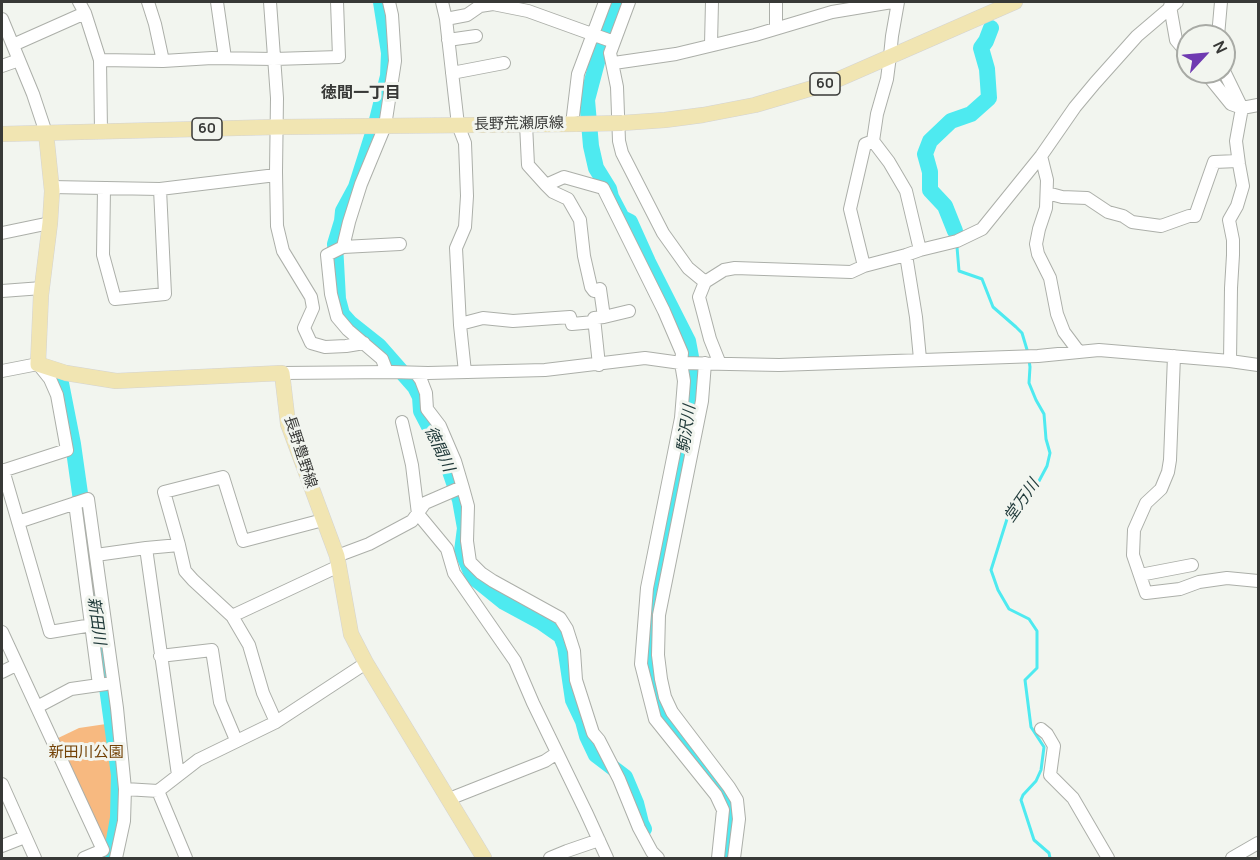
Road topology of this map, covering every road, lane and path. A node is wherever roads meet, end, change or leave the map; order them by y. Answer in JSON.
{"nodes":[{"id":1,"x":148,"y":2,"type":"edge"},
{"id":2,"x":217,"y":2,"type":"edge"},
{"id":3,"x":270,"y":2,"type":"edge"},
{"id":4,"x":337,"y":2,"type":"edge"},
{"id":5,"x":389,"y":2,"type":"edge"},
{"id":6,"x":442,"y":2,"type":"edge"},
{"id":7,"x":605,"y":2,"type":"edge"},
{"id":8,"x":628,"y":2,"type":"edge"},
{"id":9,"x":712,"y":2,"type":"edge"},
{"id":10,"x":776,"y":2,"type":"edge"},
{"id":11,"x":892,"y":2,"type":"edge"},
{"id":12,"x":898,"y":2,"type":"edge"},
{"id":13,"x":1015,"y":2,"type":"edge"},
{"id":14,"x":1221,"y":2,"type":"edge"},
{"id":15,"x":487,"y":3,"type":"edge"},
{"id":16,"x":1173,"y":4,"type":"edge"},
{"id":17,"x":82,"y":7,"type":"edge"},
{"id":18,"x":529,"y":7,"type":"edge"},
{"id":19,"x":832,"y":7,"type":"edge"},
{"id":20,"x":2,"y":19,"type":"edge"},
{"id":21,"x":446,"y":19,"type":"junction"},
{"id":22,"x":1219,"y":24,"type":"edge"},
{"id":23,"x":776,"y":28,"type":"junction"},
{"id":24,"x":476,"y":36,"type":"dead end"},
{"id":25,"x":604,"y":38,"type":"junction"},
{"id":26,"x":448,"y":40,"type":"junction"},
{"id":27,"x":1176,"y":40,"type":"edge"},
{"id":28,"x":13,"y":45,"type":"junction"},
{"id":29,"x":711,"y":45,"type":"junction"},
{"id":30,"x":891,"y":56,"type":"junction"},
{"id":31,"x":225,"y":58,"type":"junction"},
{"id":32,"x":274,"y":58,"type":"junction"},
{"id":33,"x":20,"y":60,"type":"junction"},
{"id":34,"x":100,"y":60,"type":"junction"},
{"id":35,"x":163,"y":61,"type":"junction"},
{"id":36,"x":504,"y":63,"type":"dead end"},
{"id":37,"x":614,"y":63,"type":"junction"},
{"id":38,"x":2,"y":66,"type":"edge"},
{"id":39,"x":452,"y":73,"type":"junction"},
{"id":40,"x":1215,"y":84,"type":"edge"},
{"id":41,"x":1230,"y":84,"type":"edge"},
{"id":42,"x":1258,"y":105,"type":"edge"},
{"id":43,"x":1242,"y":108,"type":"junction"},
{"id":44,"x":458,"y":124,"type":"junction"},
{"id":45,"x":526,"y":124,"type":"junction"},
{"id":46,"x":574,"y":124,"type":"junction"},
{"id":47,"x":378,"y":126,"type":"junction"},
{"id":48,"x":277,"y":127,"type":"junction"},
{"id":49,"x":101,"y":131,"type":"junction"},
{"id":50,"x":2,"y":134,"type":"edge"},
{"id":51,"x":46,"y":134,"type":"junction"},
{"id":52,"x":873,"y":141,"type":"junction"},
{"id":53,"x":1041,"y":156,"type":"junction"},
{"id":54,"x":1238,"y":161,"type":"junction"},
{"id":55,"x":276,"y":175,"type":"junction"},
{"id":56,"x":546,"y":185,"type":"junction"},
{"id":57,"x":51,"y":187,"type":"junction"},
{"id":58,"x":104,"y":188,"type":"junction"},
{"id":59,"x":160,"y":189,"type":"junction"},
{"id":60,"x":1047,"y":193,"type":"junction"},
{"id":61,"x":50,"y":223,"type":"junction"},
{"id":62,"x":2,"y":233,"type":"edge"},
{"id":63,"x":400,"y":244,"type":"dead end"},
{"id":64,"x":338,"y":249,"type":"junction"},
{"id":65,"x":920,"y":250,"type":"junction"},
{"id":66,"x":906,"y":255,"type":"junction"},
{"id":67,"x":864,"y":266,"type":"junction"},
{"id":68,"x":705,"y":282,"type":"junction"},
{"id":69,"x":42,"y":288,"type":"junction"},
{"id":70,"x":2,"y":291,"type":"edge"},
{"id":71,"x":629,"y":311,"type":"dead end"},
{"id":72,"x":599,"y":319,"type":"junction"},
{"id":73,"x":460,"y":324,"type":"junction"},
{"id":74,"x":364,"y":343,"type":"junction"},
{"id":75,"x":1078,"y":352,"type":"junction"},
{"id":76,"x":1174,"y":356,"type":"junction"},
{"id":77,"x":920,"y":359,"type":"junction"},
{"id":78,"x":1230,"y":361,"type":"junction"},
{"id":79,"x":683,"y":363,"type":"junction"},
{"id":80,"x":703,"y":363,"type":"junction"},
{"id":81,"x":38,"y":364,"type":"junction"},
{"id":82,"x":720,"y":364,"type":"junction"},
{"id":83,"x":598,"y":365,"type":"junction"},
{"id":84,"x":1258,"y":365,"type":"edge"},
{"id":85,"x":2,"y":371,"type":"edge"},
{"id":86,"x":390,"y":372,"type":"junction"},
{"id":87,"x":412,"y":372,"type":"junction"},
{"id":88,"x":465,"y":372,"type":"junction"},
{"id":89,"x":282,"y":373,"type":"junction"},
{"id":90,"x":402,"y":422,"type":"dead end"},
{"id":91,"x":2,"y":471,"type":"edge"},
{"id":92,"x":458,"y":489,"type":"junction"},
{"id":93,"x":75,"y":503,"type":"junction"},
{"id":94,"x":418,"y":514,"type":"junction"},
{"id":95,"x":323,"y":519,"type":"junction"},
{"id":96,"x":18,"y":522,"type":"junction"},
{"id":97,"x":179,"y":545,"type":"junction"},
{"id":98,"x":146,"y":548,"type":"junction"},
{"id":99,"x":96,"y":555,"type":"junction"},
{"id":100,"x":338,"y":561,"type":"junction"},
{"id":101,"x":1192,"y":565,"type":"dead end"},
{"id":102,"x":1140,"y":575,"type":"junction"},
{"id":103,"x":1258,"y":581,"type":"edge"},
{"id":104,"x":232,"y":616,"type":"junction"},
{"id":105,"x":92,"y":625,"type":"junction"},
{"id":106,"x":2,"y":632,"type":"edge"},
{"id":107,"x":160,"y":656,"type":"junction"},
{"id":108,"x":366,"y":663,"type":"junction"},
{"id":109,"x":16,"y":665,"type":"junction"},
{"id":110,"x":2,"y":672,"type":"edge"},
{"id":111,"x":106,"y":684,"type":"junction"},
{"id":112,"x":37,"y":707,"type":"junction"},
{"id":113,"x":276,"y":722,"type":"junction"},
{"id":114,"x":1041,"y":729,"type":"dead end"},
{"id":115,"x":236,"y":740,"type":"junction"},
{"id":116,"x":557,"y":753,"type":"junction"},
{"id":117,"x":178,"y":775,"type":"junction"},
{"id":118,"x":2,"y":784,"type":"edge"},
{"id":119,"x":125,"y":789,"type":"junction"},
{"id":120,"x":158,"y":790,"type":"junction"},
{"id":121,"x":449,"y":799,"type":"junction"},
{"id":122,"x":25,"y":837,"type":"junction"},
{"id":123,"x":599,"y":840,"type":"junction"},
{"id":124,"x":1258,"y":843,"type":"edge"},
{"id":125,"x":2,"y":846,"type":"edge"},
{"id":126,"x":35,"y":858,"type":"edge"},
{"id":127,"x":84,"y":858,"type":"edge"},
{"id":128,"x":116,"y":858,"type":"edge"},
{"id":129,"x":186,"y":858,"type":"edge"},
{"id":130,"x":484,"y":858,"type":"edge"},
{"id":131,"x":550,"y":858,"type":"edge"},
{"id":132,"x":607,"y":858,"type":"edge"},
{"id":133,"x":658,"y":858,"type":"edge"},
{"id":134,"x":718,"y":858,"type":"edge"},
{"id":135,"x":734,"y":858,"type":"edge"},
{"id":136,"x":1108,"y":858,"type":"edge"},
{"id":137,"x":1233,"y":858,"type":"edge"}],
"edges":[{"from":1,"to":35,"type":"street"},
{"from":2,"to":31,"type":"street"},
{"from":3,"to":32,"type":"street"},
{"from":4,"to":32,"type":"street"},
{"from":5,"to":47,"type":"street"},
{"from":6,"to":21,"type":"street"},
{"from":7,"to":25,"type":"street"},
{"from":8,"to":25,"type":"street"},
{"from":9,"to":29,"type":"street"},
{"from":10,"to":23,"type":"street"},
{"from":11,"to":19,"type":"street"},
{"from":12,"to":30,"type":"street"},
{"from":13,"to":30,"type":"main road","name":"長野荒瀬原線","number":"60"},
{"from":14,"to":22,"type":"street"},
{"from":15,"to":18,"type":"street"},
{"from":15,"to":21,"type":"street"},
{"from":16,"to":27,"type":"street"},
{"from":16,"to":53,"type":"street"},
{"from":17,"to":28,"type":"street"},
{"from":17,"to":34,"type":"street"},
{"from":18,"to":25,"type":"street"},
{"from":19,"to":23,"type":"street"},
{"from":20,"to":28,"type":"street"},
{"from":21,"to":26,"type":"street"},
{"from":23,"to":29,"type":"street"},
{"from":24,"to":26,"type":"street"},
{"from":25,"to":37,"type":"street"},
{"from":25,"to":46,"type":"street"},
{"from":26,"to":39,"type":"street"},
{"from":28,"to":33,"type":"street"},
{"from":29,"to":37,"type":"street"},
{"from":30,"to":46,"type":"main road","name":"長野荒瀬原線","number":"60","bridge":true},
{"from":30,"to":52,"type":"street"},
{"from":31,"to":32,"type":"street"},
{"from":31,"to":35,"type":"street"},
{"from":32,"to":48,"type":"street"},
{"from":33,"to":38,"type":"street"},
{"from":33,"to":51,"type":"street"},
{"from":34,"to":35,"type":"street"},
{"from":34,"to":49,"type":"street"},
{"from":36,"to":39,"type":"street"},
{"from":37,"to":68,"type":"street"},
{"from":39,"to":44,"type":"street"},
{"from":40,"to":43,"type":"street"},
{"from":41,"to":43,"type":"street"},
{"from":42,"to":43,"type":"street"},
{"from":43,"to":54,"type":"street"},
{"from":44,"to":45,"type":"main road","name":"長野荒瀬原線","number":"60"},
{"from":44,"to":47,"type":"main road","name":"長野荒瀬原線","number":"60"},
{"from":44,"to":73,"type":"street"},
{"from":45,"to":46,"type":"main road","name":"長野荒瀬原線","number":"60"},
{"from":45,"to":56,"type":"street"},
{"from":47,"to":48,"type":"main road","name":"長野荒瀬原線","number":"60"},
{"from":47,"to":64,"type":"street"},
{"from":48,"to":49,"type":"main road","name":"長野荒瀬原線","number":"60"},
{"from":48,"to":55,"type":"street"},
{"from":49,"to":51,"type":"main road","name":"長野荒瀬原線","number":"60"},
{"from":50,"to":51,"type":"main road","name":"長野荒瀬原線","number":"60"},
{"from":51,"to":57,"type":"main road"},
{"from":52,"to":65,"type":"street"},
{"from":52,"to":67,"type":"street"},
{"from":53,"to":60,"type":"street"},
{"from":53,"to":65,"type":"street"},
{"from":54,"to":60,"type":"street"},
{"from":54,"to":78,"type":"street"},
{"from":55,"to":59,"type":"street"},
{"from":55,"to":74,"type":"street"},
{"from":56,"to":72,"type":"street"},
{"from":56,"to":79,"type":"street"},
{"from":57,"to":58,"type":"street"},
{"from":57,"to":61,"type":"main road"},
{"from":58,"to":59,"type":"street"},
{"from":58,"to":59,"type":"street"},
{"from":60,"to":75,"type":"street"},
{"from":61,"to":62,"type":"street"},
{"from":61,"to":69,"type":"main road"},
{"from":63,"to":64,"type":"street"},
{"from":64,"to":74,"type":"street"},
{"from":65,"to":66,"type":"street"},
{"from":66,"to":67,"type":"street"},
{"from":66,"to":77,"type":"street"},
{"from":67,"to":68,"type":"street"},
{"from":68,"to":82,"type":"street"},
{"from":69,"to":70,"type":"street"},
{"from":69,"to":81,"type":"main road"},
{"from":71,"to":72,"type":"street"},
{"from":72,"to":73,"type":"street"},
{"from":72,"to":83,"type":"street"},
{"from":73,"to":88,"type":"street"},
{"from":74,"to":86,"type":"street"},
{"from":75,"to":76,"type":"street"},
{"from":75,"to":77,"type":"street"},
{"from":76,"to":78,"type":"street"},
{"from":76,"to":102,"type":"street"},
{"from":77,"to":82,"type":"street"},
{"from":78,"to":84,"type":"street"},
{"from":79,"to":80,"type":"street"},
{"from":79,"to":83,"type":"street"},
{"from":79,"to":134,"type":"street"},
{"from":80,"to":82,"type":"street"},
{"from":80,"to":135,"type":"street"},
{"from":81,"to":85,"type":"street"},
{"from":81,"to":89,"type":"main road"},
{"from":81,"to":91,"type":"street"},
{"from":83,"to":88,"type":"street"},
{"from":86,"to":87,"type":"street"},
{"from":86,"to":89,"type":"street"},
{"from":87,"to":88,"type":"street"},
{"from":87,"to":92,"type":"street"},
{"from":89,"to":95,"type":"main road","name":"長野豊野線"},
{"from":90,"to":94,"type":"street"},
{"from":91,"to":96,"type":"street"},
{"from":92,"to":94,"type":"street"},
{"from":92,"to":133,"type":"street"},
{"from":93,"to":96,"type":"street"},
{"from":93,"to":99,"type":"street"},
{"from":93,"to":105,"type":"street"},
{"from":94,"to":100,"type":"street"},
{"from":94,"to":116,"type":"street"},
{"from":95,"to":97,"type":"street"},
{"from":95,"to":100,"type":"main road","name":"長野豊野線"},
{"from":96,"to":105,"type":"street"},
{"from":97,"to":98,"type":"street"},
{"from":97,"to":104,"type":"street"},
{"from":98,"to":99,"type":"street"},
{"from":98,"to":107,"type":"street"},
{"from":99,"to":111,"type":"street"},
{"from":100,"to":104,"type":"street"},
{"from":100,"to":108,"type":"main road","name":"長野豊野線"},
{"from":101,"to":102,"type":"street"},
{"from":102,"to":103,"type":"street"},
{"from":104,"to":113,"type":"street"},
{"from":105,"to":111,"type":"street"},
{"from":106,"to":109,"type":"street"},
{"from":107,"to":115,"type":"street"},
{"from":107,"to":117,"type":"street"},
{"from":108,"to":113,"type":"street"},
{"from":108,"to":121,"type":"main road","name":"長野豊野線"},
{"from":109,"to":110,"type":"street"},
{"from":109,"to":112,"type":"street"},
{"from":111,"to":112,"type":"street"},
{"from":111,"to":119,"type":"street"},
{"from":112,"to":127,"type":"street"},
{"from":113,"to":115,"type":"street"},
{"from":114,"to":136,"type":"street"},
{"from":115,"to":117,"type":"street"},
{"from":116,"to":121,"type":"street"},
{"from":116,"to":123,"type":"street"},
{"from":117,"to":120,"type":"street"},
{"from":118,"to":122,"type":"street"},
{"from":119,"to":120,"type":"street"},
{"from":119,"to":128,"type":"street"},
{"from":120,"to":129,"type":"street"},
{"from":121,"to":130,"type":"main road","name":"長野豊野線"},
{"from":122,"to":125,"type":"street"},
{"from":122,"to":126,"type":"street"},
{"from":123,"to":131,"type":"street"},
{"from":123,"to":132,"type":"street"},
{"from":124,"to":137,"type":"street"}]}
